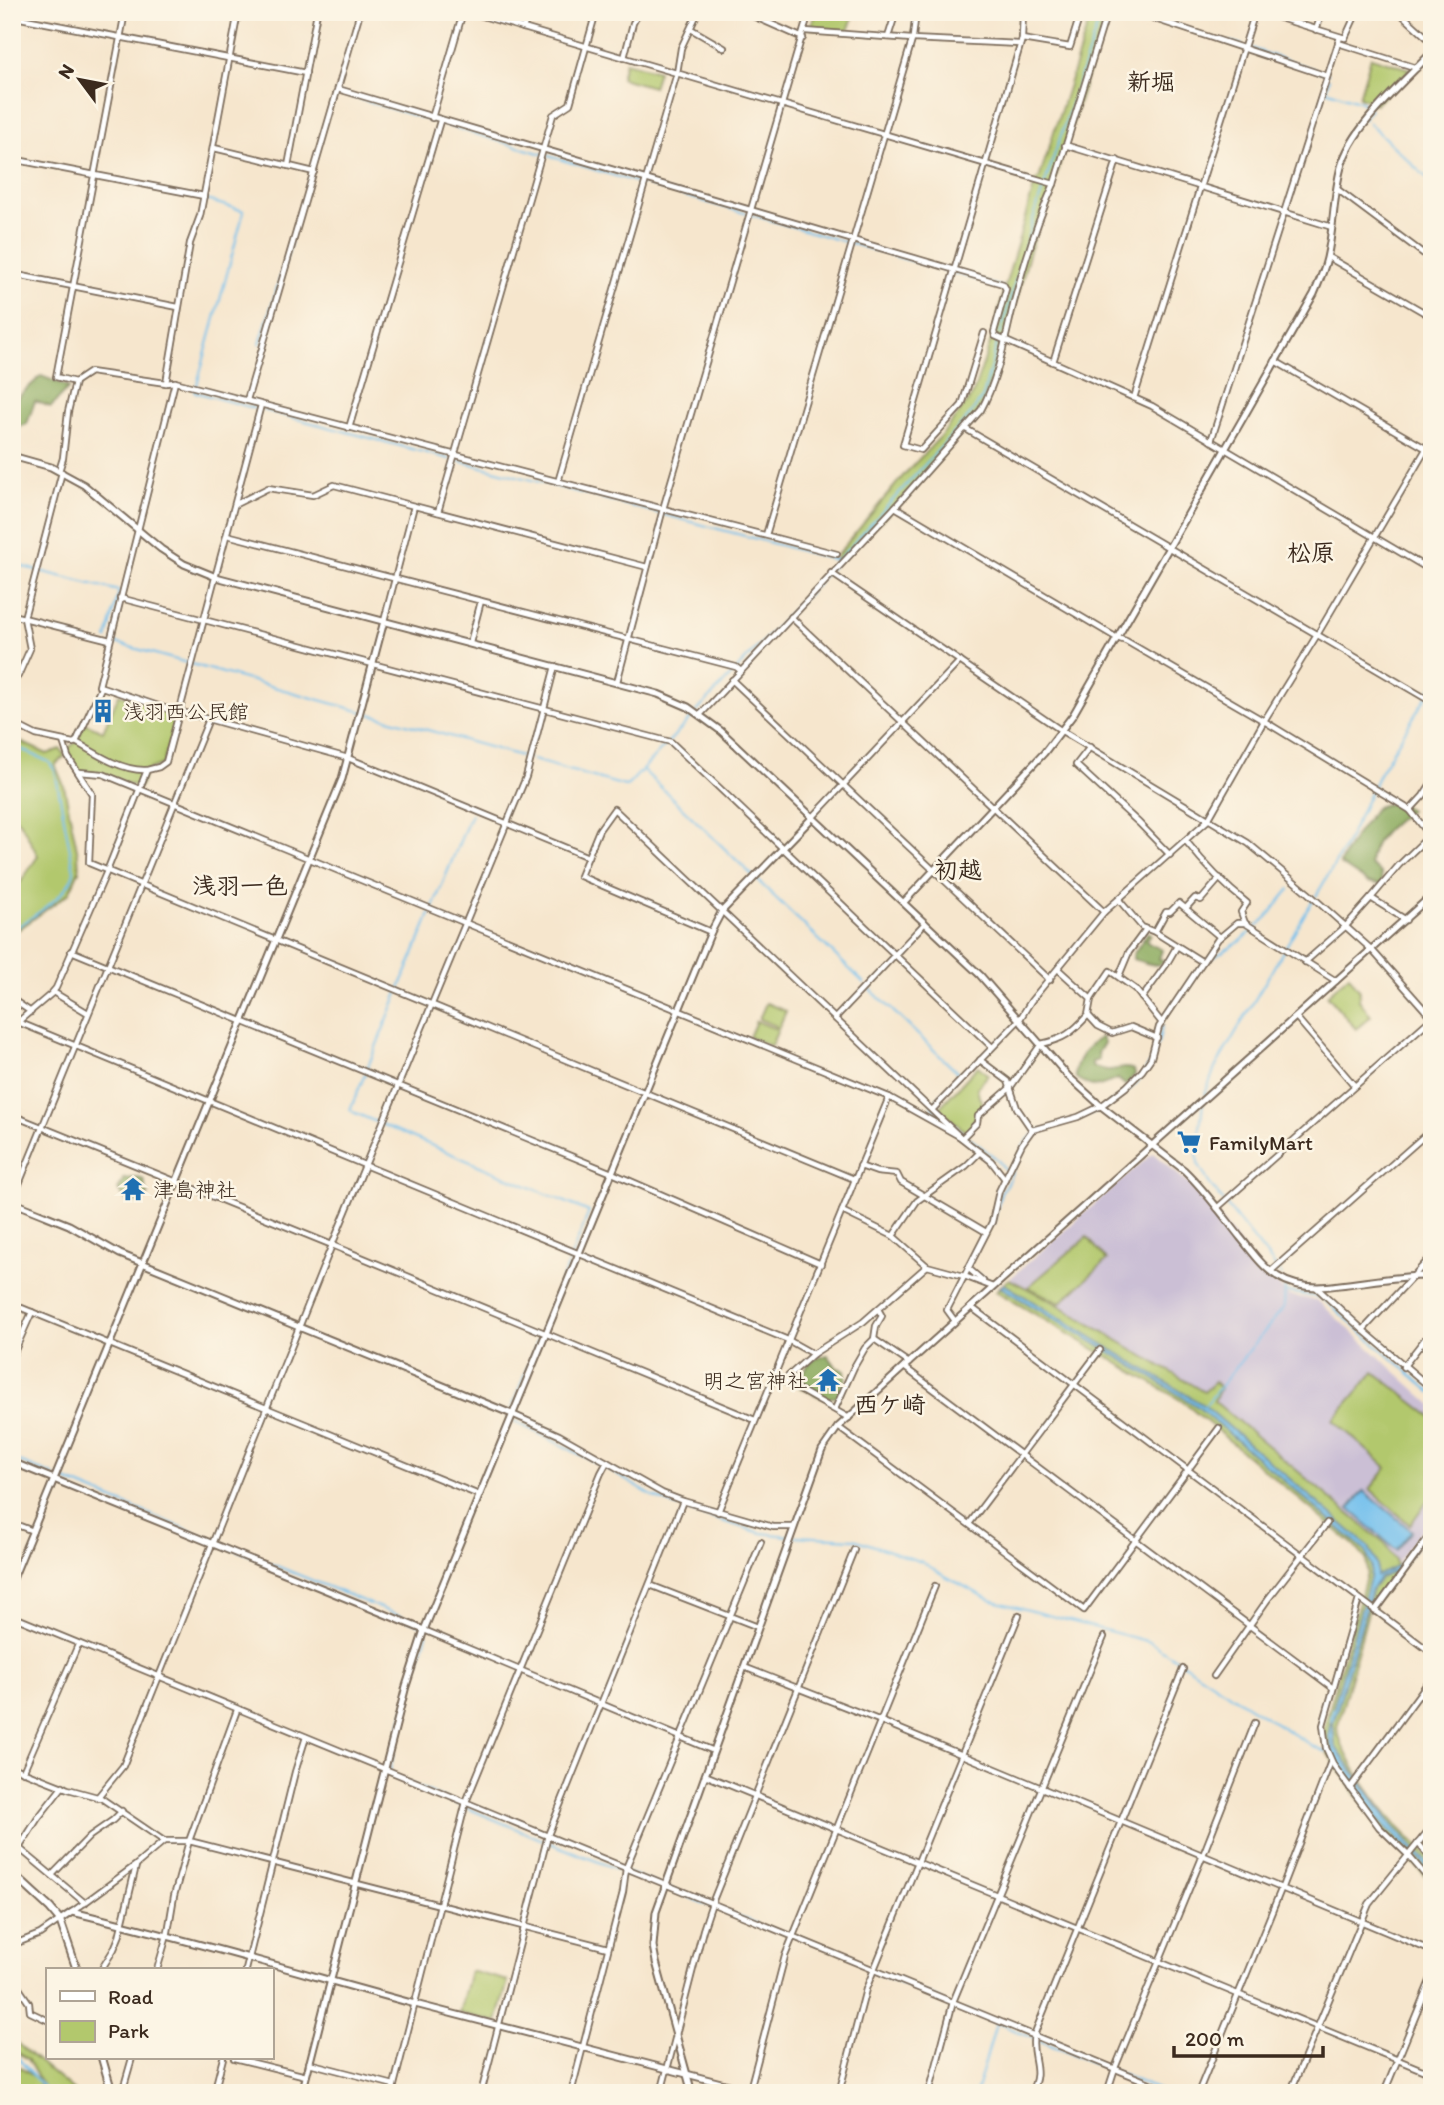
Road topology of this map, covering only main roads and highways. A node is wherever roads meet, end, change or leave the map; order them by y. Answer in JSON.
{"nodes":[{"id":1,"x":12,"y":1873,"type":"edge"},
{"id":2,"x":76,"y":1968,"type":"edge"},
{"id":3,"x":103,"y":2060,"type":"edge"},
{"id":4,"x":112,"y":2093,"type":"edge"}],
"edges":[{"from":1,"to":2,"type":"main road"},
{"from":3,"to":4,"type":"main road"}]}
